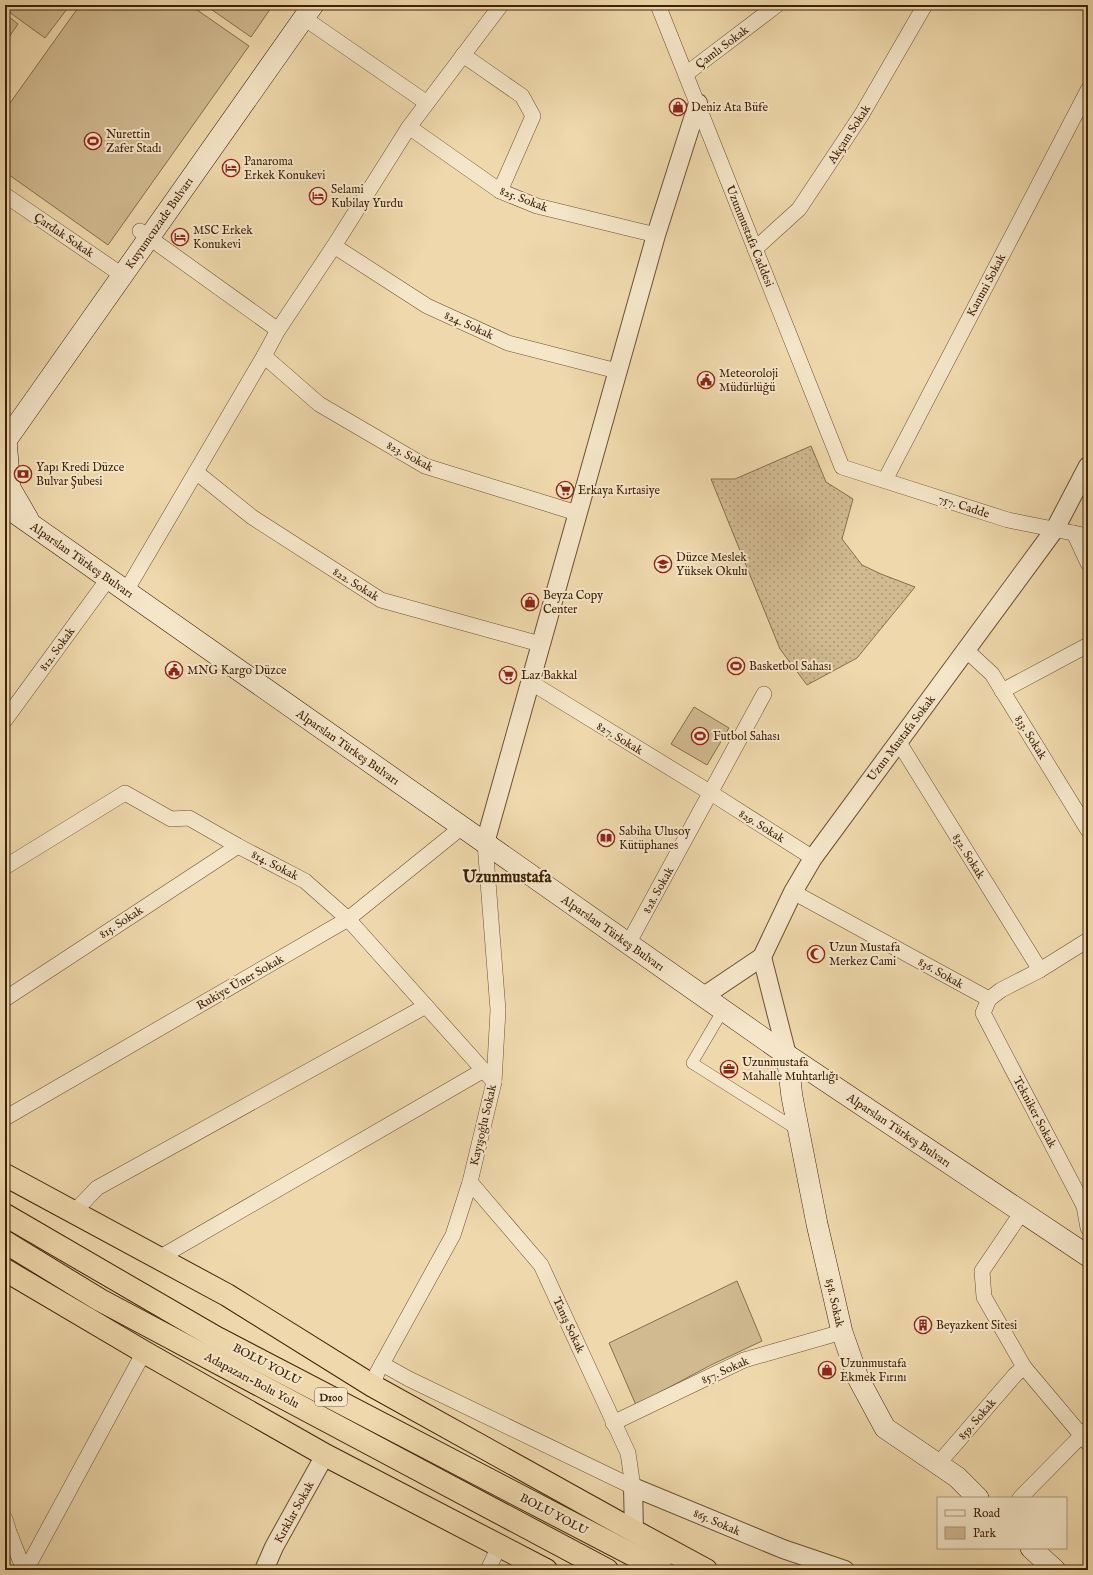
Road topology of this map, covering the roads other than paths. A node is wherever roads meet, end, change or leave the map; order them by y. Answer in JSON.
{"nodes":[{"id":1,"x":501,"y":5,"type":"edge"},
{"id":2,"x":658,"y":5,"type":"edge"},
{"id":3,"x":777,"y":5,"type":"edge"},
{"id":4,"x":925,"y":5,"type":"edge"},
{"id":5,"x":305,"y":9,"type":"edge"},
{"id":6,"x":463,"y":56,"type":"junction"},
{"id":7,"x":686,"y":74,"type":"junction"},
{"id":8,"x":1088,"y":90,"type":"edge"},
{"id":9,"x":427,"y":103,"type":"junction"},
{"id":10,"x":698,"y":103,"type":"junction"},
{"id":11,"x":408,"y":127,"type":"junction"},
{"id":12,"x":500,"y":191,"type":"junction"},
{"id":13,"x":5,"y":195,"type":"edge"},
{"id":14,"x":145,"y":234,"type":"junction"},
{"id":15,"x":656,"y":235,"type":"junction"},
{"id":16,"x":334,"y":246,"type":"junction"},
{"id":17,"x":755,"y":249,"type":"junction"},
{"id":18,"x":118,"y":272,"type":"junction"},
{"id":19,"x":278,"y":330,"type":"junction"},
{"id":20,"x":264,"y":356,"type":"junction"},
{"id":21,"x":618,"y":371,"type":"junction"},
{"id":22,"x":5,"y":435,"type":"edge"},
{"id":23,"x":842,"y":466,"type":"joint"},
{"id":24,"x":1088,"y":466,"type":"edge"},
{"id":25,"x":196,"y":472,"type":"junction"},
{"id":26,"x":885,"y":480,"type":"junction"},
{"id":27,"x":5,"y":506,"type":"edge"},
{"id":28,"x":577,"y":514,"type":"junction"},
{"id":29,"x":31,"y":524,"type":"junction"},
{"id":30,"x":5,"y":525,"type":"edge"},
{"id":31,"x":1055,"y":528,"type":"junction"},
{"id":32,"x":1081,"y":534,"type":"edge"},
{"id":33,"x":1088,"y":563,"type":"edge"},
{"id":34,"x":108,"y":579,"type":"junction"},
{"id":35,"x":126,"y":591,"type":"junction"},
{"id":36,"x":540,"y":644,"type":"junction"},
{"id":37,"x":1088,"y":646,"type":"edge"},
{"id":38,"x":966,"y":650,"type":"junction"},
{"id":39,"x":530,"y":682,"type":"junction"},
{"id":40,"x":1002,"y":691,"type":"junction"},
{"id":41,"x":764,"y":694,"type":"dead end"},
{"id":42,"x":5,"y":720,"type":"edge"},
{"id":43,"x":898,"y":741,"type":"junction"},
{"id":44,"x":711,"y":793,"type":"junction"},
{"id":45,"x":462,"y":827,"type":"junction"},
{"id":46,"x":1088,"y":830,"type":"edge"},
{"id":47,"x":485,"y":843,"type":"junction"},
{"id":48,"x":238,"y":846,"type":"junction"},
{"id":49,"x":813,"y":858,"type":"junction"},
{"id":50,"x":5,"y":867,"type":"edge"},
{"id":51,"x":793,"y":892,"type":"junction"},
{"id":52,"x":348,"y":919,"type":"junction"},
{"id":53,"x":1088,"y":940,"type":"edge"},
{"id":54,"x":628,"y":944,"type":"junction"},
{"id":55,"x":762,"y":957,"type":"junction"},
{"id":56,"x":1040,"y":970,"type":"junction"},
{"id":57,"x":704,"y":996,"type":"junction"},
{"id":58,"x":5,"y":999,"type":"edge"},
{"id":59,"x":989,"y":999,"type":"junction"},
{"id":60,"x":426,"y":1006,"type":"junction"},
{"id":61,"x":723,"y":1010,"type":"junction"},
{"id":62,"x":787,"y":1055,"type":"junction"},
{"id":63,"x":482,"y":1071,"type":"junction"},
{"id":64,"x":494,"y":1082,"type":"junction"},
{"id":65,"x":5,"y":1118,"type":"edge"},
{"id":66,"x":798,"y":1130,"type":"junction"},
{"id":67,"x":5,"y":1175,"type":"edge"},
{"id":68,"x":470,"y":1182,"type":"junction"},
{"id":69,"x":74,"y":1212,"type":"junction"},
{"id":70,"x":1022,"y":1212,"type":"junction"},
{"id":71,"x":5,"y":1215,"type":"edge"},
{"id":72,"x":1088,"y":1228,"type":"edge"},
{"id":73,"x":5,"y":1242,"type":"edge"},
{"id":74,"x":1088,"y":1256,"type":"edge"},
{"id":75,"x":159,"y":1258,"type":"junction"},
{"id":76,"x":5,"y":1270,"type":"edge"},
{"id":77,"x":842,"y":1332,"type":"junction"},
{"id":78,"x":144,"y":1352,"type":"junction"},
{"id":79,"x":382,"y":1364,"type":"junction"},
{"id":80,"x":1020,"y":1371,"type":"junction"},
{"id":81,"x":373,"y":1386,"type":"junction"},
{"id":82,"x":613,"y":1423,"type":"junction"},
{"id":83,"x":1086,"y":1436,"type":"edge"},
{"id":84,"x":325,"y":1455,"type":"junction"},
{"id":85,"x":938,"y":1464,"type":"junction"},
{"id":86,"x":633,"y":1487,"type":"junction"},
{"id":87,"x":977,"y":1497,"type":"edge"},
{"id":88,"x":1021,"y":1497,"type":"edge"},
{"id":89,"x":6,"y":1528,"type":"edge"},
{"id":90,"x":634,"y":1531,"type":"junction"},
{"id":91,"x":499,"y":1546,"type":"junction"},
{"id":92,"x":1032,"y":1549,"type":"edge"},
{"id":93,"x":25,"y":1570,"type":"edge"},
{"id":94,"x":264,"y":1570,"type":"edge"},
{"id":95,"x":488,"y":1570,"type":"edge"},
{"id":96,"x":546,"y":1570,"type":"edge"},
{"id":97,"x":608,"y":1570,"type":"edge"},
{"id":98,"x":662,"y":1570,"type":"edge"},
{"id":99,"x":706,"y":1570,"type":"edge"},
{"id":100,"x":845,"y":1570,"type":"edge"},
{"id":101,"x":1055,"y":1570,"type":"edge"}],
"edges":[{"from":1,"to":6,"type":"street"},
{"from":2,"to":7,"type":"street","name":"Uzunmustafa Caddesi"},
{"from":3,"to":7,"type":"street","name":"Çamlı Sokak"},
{"from":4,"to":17,"type":"street","name":"Akçam Sokak"},
{"from":5,"to":9,"type":"street"},
{"from":5,"to":14,"type":"main road","name":"Kuyumcuzade Bulvarı"},
{"from":6,"to":9,"type":"street"},
{"from":6,"to":12,"type":"street"},
{"from":7,"to":10,"type":"street","name":"Uzunmustafa Caddesi"},
{"from":8,"to":26,"type":"street","name":"Kanuni Sokak"},
{"from":9,"to":11,"type":"street"},
{"from":10,"to":15,"type":"street"},
{"from":10,"to":17,"type":"street","name":"Uzunmustafa Caddesi"},
{"from":11,"to":12,"type":"street","name":"825. Sokak"},
{"from":11,"to":16,"type":"street"},
{"from":12,"to":15,"type":"street","name":"825. Sokak"},
{"from":13,"to":18,"type":"street","name":"Çardak Sokak"},
{"from":14,"to":18,"type":"main road","name":"Kuyumcuzade Bulvarı"},
{"from":14,"to":19,"type":"street"},
{"from":15,"to":21,"type":"street"},
{"from":16,"to":19,"type":"street"},
{"from":16,"to":21,"type":"street","name":"824. Sokak"},
{"from":17,"to":23,"type":"street","name":"Uzunmustafa Caddesi"},
{"from":18,"to":22,"type":"main road","name":"Kuyumcuzade Bulvarı"},
{"from":19,"to":20,"type":"street"},
{"from":20,"to":25,"type":"street"},
{"from":20,"to":28,"type":"street","name":"823. Sokak"},
{"from":21,"to":28,"type":"street"},
{"from":22,"to":29,"type":"main road"},
{"from":23,"to":26,"type":"street","name":"757. Cadde"},
{"from":24,"to":31,"type":"street","name":"Uzun Mustafa Sokak"},
{"from":25,"to":35,"type":"street"},
{"from":25,"to":36,"type":"street","name":"822. Sokak"},
{"from":26,"to":31,"type":"street","name":"757. Cadde"},
{"from":27,"to":29,"type":"main road","name":"Alparslan Türkeş Bulvarı"},
{"from":28,"to":36,"type":"street"},
{"from":29,"to":30,"type":"main road"},
{"from":29,"to":34,"type":"main road","name":"Alparslan Türkeş Bulvarı"},
{"from":31,"to":32,"type":"street","name":"757. Cadde"},
{"from":31,"to":38,"type":"street","name":"Uzun Mustafa Sokak"},
{"from":32,"to":33,"type":"street"},
{"from":34,"to":35,"type":"main road","name":"Alparslan Türkeş Bulvarı"},
{"from":34,"to":42,"type":"street","name":"812. Sokak"},
{"from":35,"to":45,"type":"main road","name":"Alparslan Türkeş Bulvarı"},
{"from":36,"to":39,"type":"street"},
{"from":37,"to":40,"type":"street"},
{"from":38,"to":40,"type":"street","name":"833. Sokak"},
{"from":38,"to":43,"type":"street","name":"Uzun Mustafa Sokak"},
{"from":39,"to":44,"type":"street","name":"827. Sokak"},
{"from":39,"to":47,"type":"street"},
{"from":40,"to":46,"type":"street","name":"833. Sokak"},
{"from":41,"to":44,"type":"street","name":"828. Sokak"},
{"from":43,"to":49,"type":"street","name":"Uzun Mustafa Sokak"},
{"from":43,"to":56,"type":"street","name":"832. Sokak"},
{"from":44,"to":49,"type":"street","name":"829. Sokak"},
{"from":44,"to":54,"type":"street","name":"828. Sokak"},
{"from":45,"to":47,"type":"main road","name":"Alparslan Türkeş Bulvarı"},
{"from":45,"to":52,"type":"street","name":"Rukiye Üner Sokak"},
{"from":47,"to":54,"type":"main road","name":"Alparslan Türkeş Bulvarı"},
{"from":47,"to":64,"type":"street","name":"Kayışoğlu Sokak"},
{"from":48,"to":50,"type":"street","name":"814. Sokak"},
{"from":48,"to":52,"type":"street","name":"814. Sokak"},
{"from":48,"to":58,"type":"street","name":"815. Sokak"},
{"from":49,"to":51,"type":"street","name":"Uzun Mustafa Sokak"},
{"from":51,"to":55,"type":"street","name":"Uzun Mustafa Sokak"},
{"from":51,"to":59,"type":"street","name":"836. Sokak"},
{"from":52,"to":60,"type":"street","name":"814. Sokak"},
{"from":52,"to":65,"type":"street","name":"Rukiye Üner Sokak"},
{"from":53,"to":56,"type":"street"},
{"from":54,"to":57,"type":"main road","name":"Alparslan Türkeş Bulvarı"},
{"from":55,"to":57,"type":"street"},
{"from":55,"to":62,"type":"street"},
{"from":56,"to":59,"type":"street"},
{"from":57,"to":61,"type":"main road","name":"Alparslan Türkeş Bulvarı"},
{"from":59,"to":72,"type":"street","name":"Tekniker Sokak"},
{"from":60,"to":63,"type":"street","name":"814. Sokak"},
{"from":60,"to":69,"type":"street"},
{"from":61,"to":62,"type":"main road","name":"Alparslan Türkeş Bulvarı"},
{"from":61,"to":66,"type":"street"},
{"from":62,"to":66,"type":"main road","name":"858. Sokak"},
{"from":62,"to":70,"type":"main road","name":"Alparslan Türkeş Bulvarı"},
{"from":63,"to":64,"type":"street","name":"814. Sokak"},
{"from":63,"to":75,"type":"street"},
{"from":64,"to":68,"type":"street","name":"Kayışoğlu Sokak"},
{"from":66,"to":77,"type":"main road","name":"858. Sokak"},
{"from":67,"to":69,"type":"highway"},
{"from":68,"to":79,"type":"street","name":"Kayışoğlu Sokak"},
{"from":68,"to":82,"type":"street","name":"Tanış Sokak"},
{"from":69,"to":75,"type":"highway"},
{"from":70,"to":74,"type":"main road","name":"Alparslan Türkeş Bulvarı"},
{"from":70,"to":80,"type":"street"},
{"from":71,"to":98,"type":"highway","name":"BOLU YOLU","number":"D100"},
{"from":73,"to":97,"type":"highway","name":"Adapazarı-Bolu Yolu","number":"D100"},
{"from":75,"to":81,"type":"highway"},
{"from":76,"to":78,"type":"highway"},
{"from":77,"to":82,"type":"street","name":"857. Sokak"},
{"from":77,"to":85,"type":"main road","name":"858. Sokak"},
{"from":78,"to":84,"type":"highway"},
{"from":78,"to":93,"type":"street"},
{"from":79,"to":81,"type":"street","name":"Kayışoğlu Sokak"},
{"from":79,"to":86,"type":"street"},
{"from":80,"to":83,"type":"street"},
{"from":80,"to":85,"type":"street","name":"859. Sokak"},
{"from":81,"to":90,"type":"highway"},
{"from":82,"to":86,"type":"street","name":"Tanış Sokak"},
{"from":83,"to":88,"type":"street"},
{"from":84,"to":91,"type":"highway"},
{"from":84,"to":94,"type":"street","name":"Kırklar Sokak"},
{"from":85,"to":87,"type":"main road","name":"858. Sokak"},
{"from":86,"to":90,"type":"street"},
{"from":86,"to":100,"type":"street","name":"865. Sokak"},
{"from":89,"to":93,"type":"street"},
{"from":90,"to":99,"type":"highway"},
{"from":91,"to":95,"type":"street"},
{"from":91,"to":96,"type":"highway"},
{"from":92,"to":101,"type":"main road"}]}
